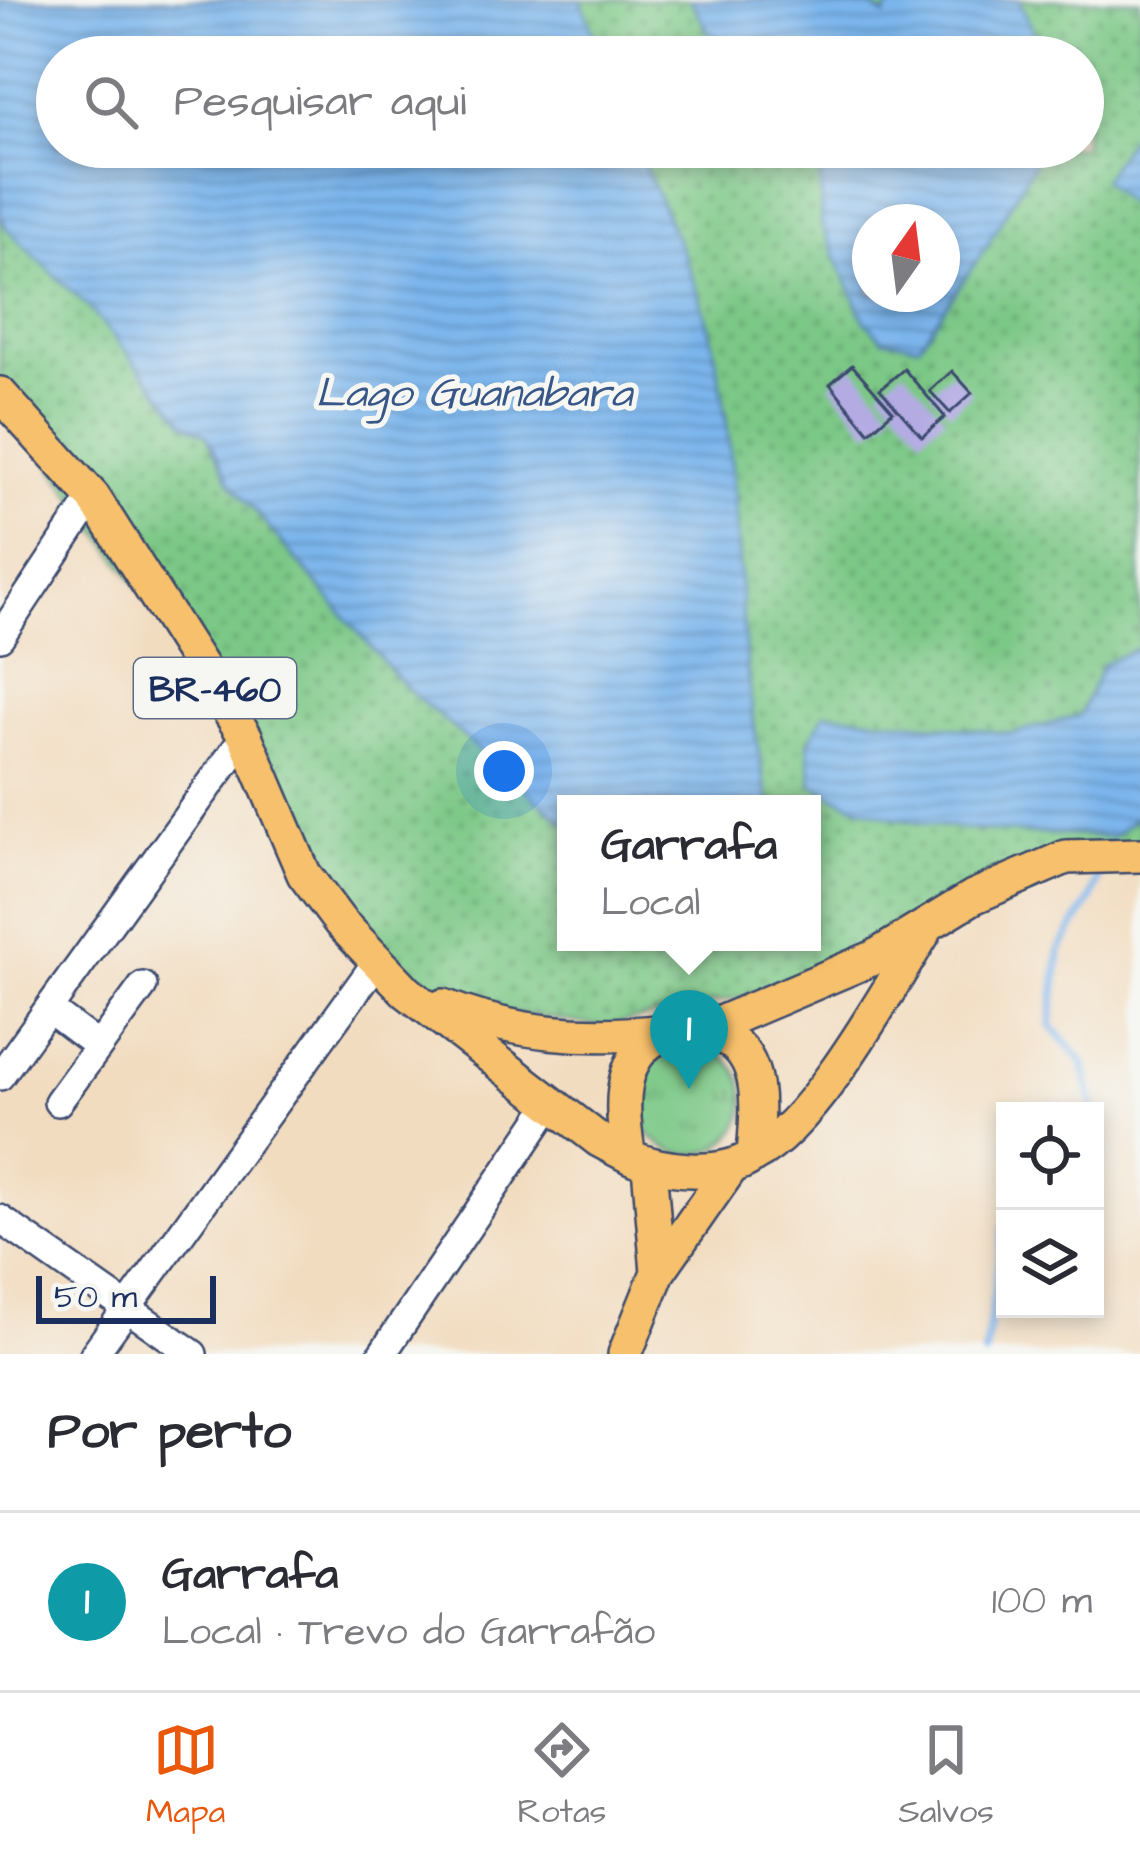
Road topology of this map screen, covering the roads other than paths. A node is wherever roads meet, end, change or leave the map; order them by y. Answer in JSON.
{"nodes":[{"id":1,"x":0,"y":394,"type":"edge"},
{"id":2,"x":93,"y":497,"type":"junction"},
{"id":3,"x":5,"y":620,"type":"edge"},
{"id":4,"x":245,"y":736,"type":"junction"},
{"id":5,"x":1136,"y":855,"type":"edge"},
{"id":6,"x":925,"y":931,"type":"junction"},
{"id":7,"x":376,"y":962,"type":"junction"},
{"id":8,"x":143,"y":986,"type":"dead end"},
{"id":9,"x":407,"y":992,"type":"junction"},
{"id":10,"x":50,"y":1010,"type":"junction"},
{"id":11,"x":706,"y":1029,"type":"junction"},
{"id":12,"x":670,"y":1030,"type":"junction"},
{"id":13,"x":98,"y":1046,"type":"junction"},
{"id":14,"x":0,"y":1076,"type":"edge"},
{"id":15,"x":554,"y":1101,"type":"junction"},
{"id":16,"x":58,"y":1102,"type":"dead end"},
{"id":17,"x":743,"y":1160,"type":"junction"},
{"id":18,"x":639,"y":1161,"type":"junction"},
{"id":19,"x":0,"y":1219,"type":"edge"},
{"id":20,"x":658,"y":1272,"type":"junction"},
{"id":21,"x":128,"y":1309,"type":"junction"},
{"id":22,"x":94,"y":1354,"type":"edge"},
{"id":23,"x":193,"y":1354,"type":"edge"},
{"id":24,"x":382,"y":1354,"type":"edge"},
{"id":25,"x":626,"y":1354,"type":"edge"}],
"edges":[{"from":1,"to":2,"type":"main road","number":"BR-460"},
{"from":2,"to":3,"type":"street"},
{"from":2,"to":4,"type":"main road","number":"BR-460"},
{"from":4,"to":7,"type":"main road","number":"BR-460"},
{"from":4,"to":10,"type":"street"},
{"from":5,"to":6,"type":"main road"},
{"from":6,"to":11,"type":"main road"},
{"from":6,"to":17,"type":"main road"},
{"from":7,"to":9,"type":"main road","number":"BR-460"},
{"from":7,"to":21,"type":"street"},
{"from":8,"to":13,"type":"street"},
{"from":9,"to":12,"type":"main road","number":"BR-460"},
{"from":9,"to":15,"type":"main road","number":"BR-460"},
{"from":10,"to":13,"type":"street"},
{"from":10,"to":14,"type":"street"},
{"from":11,"to":12,"type":"main road","number":"BR-460"},
{"from":11,"to":17,"type":"main road"},
{"from":12,"to":18,"type":"main road"},
{"from":13,"to":16,"type":"street"},
{"from":15,"to":18,"type":"main road","number":"BR-460"},
{"from":15,"to":24,"type":"street"},
{"from":17,"to":18,"type":"main road"},
{"from":17,"to":20,"type":"main road"},
{"from":18,"to":20,"type":"main road"},
{"from":19,"to":21,"type":"street"},
{"from":20,"to":25,"type":"main road"},
{"from":21,"to":22,"type":"street"},
{"from":21,"to":23,"type":"street"}]}
